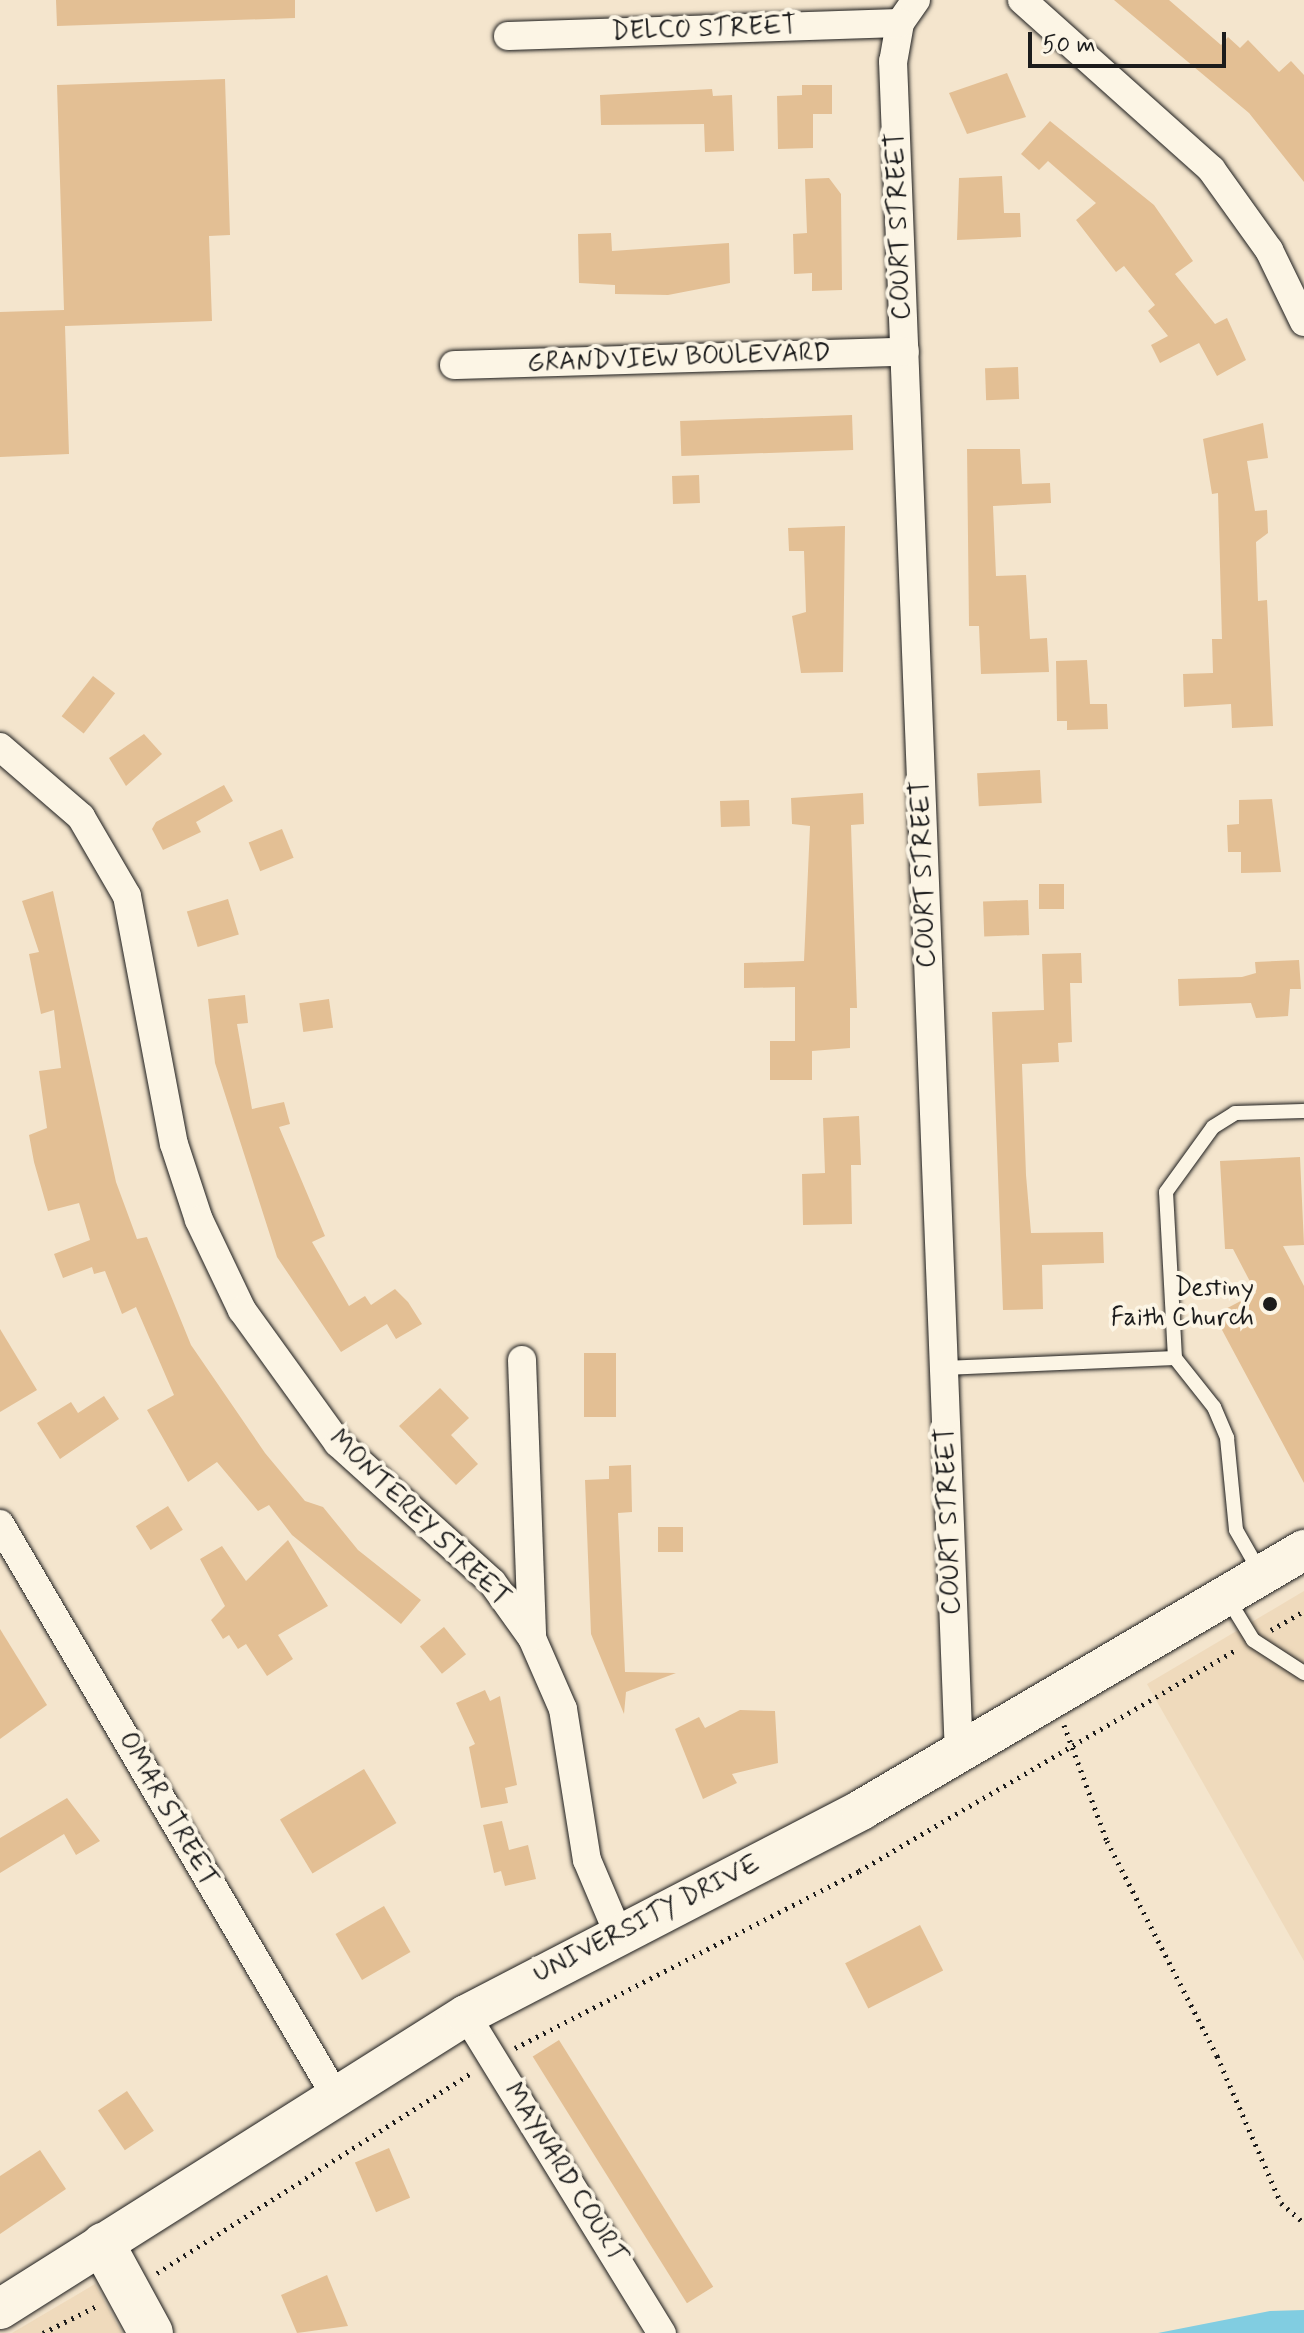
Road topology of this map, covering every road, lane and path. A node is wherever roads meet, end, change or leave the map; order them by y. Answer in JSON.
{"nodes":[{"id":1,"x":1022,"y":0,"type":"edge"},
{"id":2,"x":908,"y":12,"type":"edge"},
{"id":3,"x":508,"y":36,"type":"dead end"},
{"id":4,"x":1304,"y":322,"type":"edge"},
{"id":5,"x":905,"y":352,"type":"junction"},
{"id":6,"x":454,"y":365,"type":"dead end"},
{"id":7,"x":0,"y":747,"type":"edge"},
{"id":8,"x":1304,"y":1111,"type":"edge"},
{"id":9,"x":1175,"y":1358,"type":"junction"},
{"id":10,"x":522,"y":1360,"type":"dead end"},
{"id":11,"x":944,"y":1368,"type":"junction"},
{"id":12,"x":0,"y":1524,"type":"edge"},
{"id":13,"x":1304,"y":1550,"type":"edge"},
{"id":14,"x":1262,"y":1574,"type":"junction"},
{"id":15,"x":1226,"y":1595,"type":"junction"},
{"id":16,"x":1304,"y":1611,"type":"edge"},
{"id":17,"x":532,"y":1638,"type":"junction"},
{"id":18,"x":1253,"y":1640,"type":"junction"},
{"id":19,"x":1304,"y":1673,"type":"edge"},
{"id":20,"x":1051,"y":1699,"type":"junction"},
{"id":21,"x":1074,"y":1745,"type":"junction"},
{"id":22,"x":959,"y":1753,"type":"junction"},
{"id":23,"x":618,"y":1933,"type":"junction"},
{"id":24,"x":466,"y":2015,"type":"junction"},
{"id":25,"x":493,"y":2059,"type":"junction"},
{"id":26,"x":335,"y":2095,"type":"junction"},
{"id":27,"x":1304,"y":2223,"type":"edge"},
{"id":28,"x":103,"y":2245,"type":"junction"},
{"id":29,"x":130,"y":2290,"type":"junction"},
{"id":30,"x":0,"y":2309,"type":"edge"},
{"id":31,"x":43,"y":2333,"type":"edge"},
{"id":32,"x":151,"y":2333,"type":"edge"},
{"id":33,"x":662,"y":2333,"type":"edge"}],
"edges":[{"from":1,"to":4,"type":"street"},
{"from":2,"to":3,"type":"street","name":"DELCO STREET"},
{"from":2,"to":5,"type":"street","name":"COURT STREET"},
{"from":5,"to":6,"type":"street","name":"GRANDVIEW BOULEVARD"},
{"from":5,"to":11,"type":"street","name":"COURT STREET"},
{"from":7,"to":17,"type":"street","name":"MONTEREY STREET"},
{"from":8,"to":9,"type":"lane"},
{"from":9,"to":11,"type":"lane"},
{"from":9,"to":14,"type":"lane"},
{"from":10,"to":17,"type":"street"},
{"from":11,"to":22,"type":"street","name":"COURT STREET"},
{"from":12,"to":26,"type":"street","name":"OMAR STREET"},
{"from":13,"to":14,"type":"main road","name":"UNIVERSITY DRIVE"},
{"from":14,"to":15,"type":"main road","name":"UNIVERSITY DRIVE"},
{"from":15,"to":18,"type":"lane"},
{"from":15,"to":20,"type":"main road","name":"UNIVERSITY DRIVE"},
{"from":16,"to":18,"type":"path"},
{"from":17,"to":23,"type":"street","name":"MONTEREY STREET"},
{"from":18,"to":19,"type":"lane"},
{"from":18,"to":21,"type":"path"},
{"from":20,"to":21,"type":"path"},
{"from":20,"to":22,"type":"main road","name":"UNIVERSITY DRIVE"},
{"from":21,"to":25,"type":"path"},
{"from":21,"to":27,"type":"path"},
{"from":22,"to":23,"type":"main road","name":"UNIVERSITY DRIVE"},
{"from":23,"to":24,"type":"main road","name":"UNIVERSITY DRIVE"},
{"from":24,"to":25,"type":"street","name":"MAYNARD COURT"},
{"from":24,"to":26,"type":"main road","name":"UNIVERSITY DRIVE"},
{"from":25,"to":29,"type":"path"},
{"from":25,"to":33,"type":"street","name":"MAYNARD COURT"},
{"from":26,"to":28,"type":"main road","name":"UNIVERSITY DRIVE"},
{"from":28,"to":29,"type":"highway"},
{"from":28,"to":30,"type":"main road","name":"UNIVERSITY DRIVE"},
{"from":29,"to":31,"type":"path"},
{"from":29,"to":32,"type":"highway"}]}
